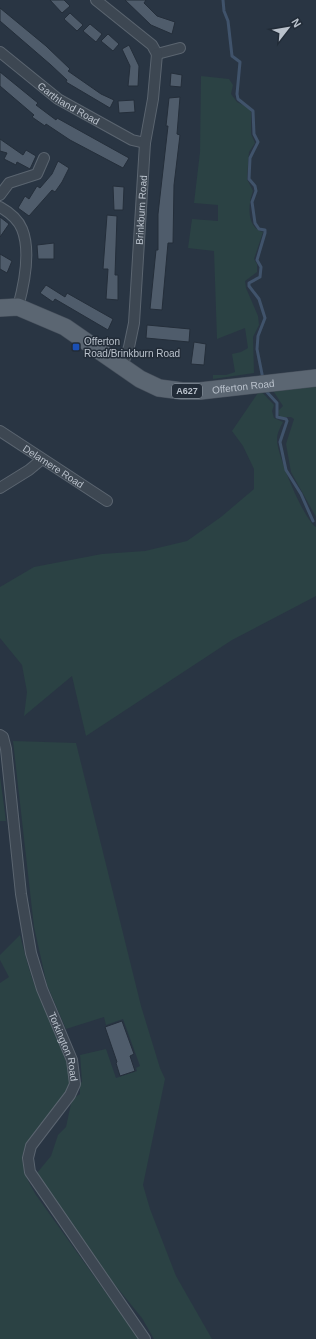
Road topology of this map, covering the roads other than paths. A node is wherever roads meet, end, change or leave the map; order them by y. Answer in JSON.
{"nodes":[{"id":1,"x":96,"y":0,"type":"edge"},
{"id":2,"x":180,"y":48,"type":"dead end"},
{"id":3,"x":0,"y":52,"type":"edge"},
{"id":4,"x":157,"y":54,"type":"junction"},
{"id":5,"x":145,"y":143,"type":"junction"},
{"id":6,"x":44,"y":158,"type":"dead end"},
{"id":7,"x":0,"y":196,"type":"edge"},
{"id":8,"x":0,"y":207,"type":"edge"},
{"id":9,"x":18,"y":307,"type":"junction"},
{"id":10,"x":0,"y":308,"type":"edge"},
{"id":11,"x":122,"y":366,"type":"junction"},
{"id":12,"x":316,"y":378,"type":"edge"},
{"id":13,"x":0,"y":432,"type":"edge"},
{"id":14,"x":41,"y":460,"type":"junction"},
{"id":15,"x":0,"y":488,"type":"edge"},
{"id":16,"x":107,"y":501,"type":"dead end"},
{"id":17,"x":0,"y":735,"type":"edge"},
{"id":18,"x":145,"y":1339,"type":"edge"}],
"edges":[{"from":1,"to":4,"type":"street"},
{"from":2,"to":4,"type":"street"},
{"from":3,"to":5,"type":"street","name":"Garthland Road"},
{"from":4,"to":5,"type":"street","name":"Brinkburn Road"},
{"from":5,"to":11,"type":"street","name":"Brinkburn Road"},
{"from":6,"to":7,"type":"street"},
{"from":8,"to":9,"type":"street"},
{"from":9,"to":10,"type":"main road","name":"Offerton Road","number":"A627"},
{"from":9,"to":11,"type":"main road","name":"Offerton Road","number":"A627"},
{"from":11,"to":12,"type":"main road","name":"Offerton Road","number":"A627"},
{"from":13,"to":14,"type":"street","name":"Delamere Road"},
{"from":14,"to":15,"type":"street"},
{"from":14,"to":16,"type":"street","name":"Delamere Road"},
{"from":17,"to":18,"type":"street","name":"Torkington Road"}]}
